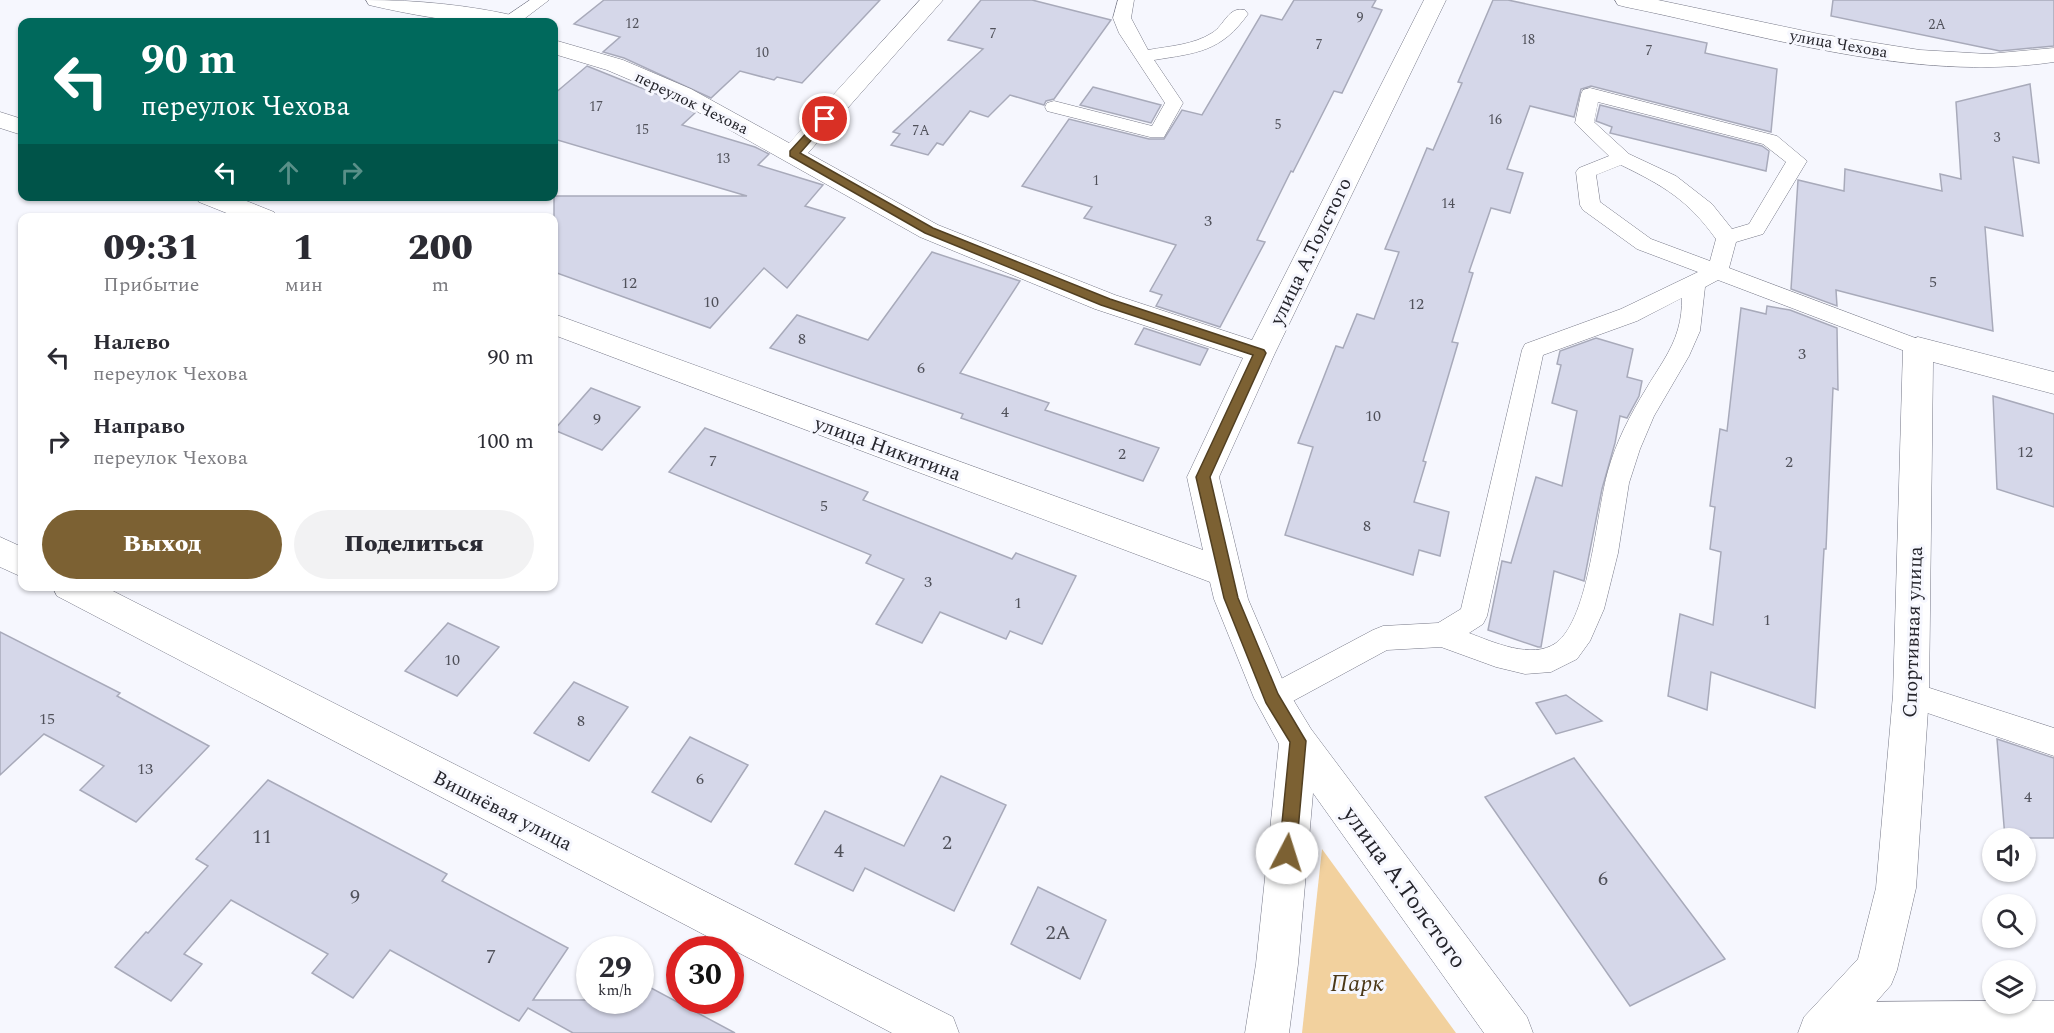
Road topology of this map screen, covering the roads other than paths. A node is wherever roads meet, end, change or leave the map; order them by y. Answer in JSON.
{"nodes":[{"id":1,"x":377,"y":0,"type":"edge"},
{"id":2,"x":541,"y":0,"type":"edge"},
{"id":3,"x":932,"y":0,"type":"edge"},
{"id":4,"x":1126,"y":0,"type":"edge"},
{"id":5,"x":1435,"y":0,"type":"edge"},
{"id":6,"x":1626,"y":0,"type":"edge"},
{"id":7,"x":1239,"y":14,"type":"dead end"},
{"id":8,"x":495,"y":18,"type":"edge"},
{"id":9,"x":516,"y":18,"type":"edge"},
{"id":10,"x":558,"y":47,"type":"edge"},
{"id":11,"x":2054,"y":55,"type":"edge"},
{"id":12,"x":1143,"y":56,"type":"junction"},
{"id":13,"x":1054,"y":107,"type":"dead end"},
{"id":14,"x":0,"y":119,"type":"edge"},
{"id":15,"x":18,"y":126,"type":"edge"},
{"id":16,"x":794,"y":153,"type":"junction"},
{"id":17,"x":1622,"y":158,"type":"junction"},
{"id":18,"x":221,"y":201,"type":"edge"},
{"id":19,"x":252,"y":213,"type":"edge"},
{"id":20,"x":1727,"y":238,"type":"junction"},
{"id":21,"x":1706,"y":277,"type":"junction"},
{"id":22,"x":558,"y":325,"type":"edge"},
{"id":23,"x":1918,"y":348,"type":"junction"},
{"id":24,"x":1260,"y":353,"type":"junction"},
{"id":25,"x":2054,"y":383,"type":"edge"},
{"id":26,"x":0,"y":551,"type":"edge"},
{"id":27,"x":18,"y":561,"type":"edge"},
{"id":28,"x":1223,"y":572,"type":"junction"},
{"id":29,"x":79,"y":591,"type":"edge"},
{"id":30,"x":1442,"y":635,"type":"junction"},
{"id":31,"x":1911,"y":695,"type":"junction"},
{"id":32,"x":1272,"y":698,"type":"junction"},
{"id":33,"x":1298,"y":741,"type":"junction"},
{"id":34,"x":2054,"y":742,"type":"edge"},
{"id":35,"x":2054,"y":1018,"type":"edge"},
{"id":36,"x":1827,"y":1026,"type":"edge"},
{"id":37,"x":937,"y":1033,"type":"edge"},
{"id":38,"x":1267,"y":1033,"type":"edge"},
{"id":39,"x":1511,"y":1033,"type":"edge"}],
"edges":[{"from":1,"to":8,"type":"street"},
{"from":2,"to":9,"type":"lane"},
{"from":3,"to":16,"type":"street"},
{"from":4,"to":12,"type":"lane"},
{"from":5,"to":24,"type":"street","name":"улица А.Толстого"},
{"from":6,"to":11,"type":"street","name":"улица Чехова"},
{"from":7,"to":12,"type":"lane"},
{"from":10,"to":16,"type":"street","name":"переулок Чехова"},
{"from":12,"to":13,"type":"lane"},
{"from":14,"to":15,"type":"street"},
{"from":16,"to":24,"type":"street","name":"переулок Чехова"},
{"from":17,"to":20,"type":"lane"},
{"from":17,"to":20,"type":"lane"},
{"from":17,"to":21,"type":"lane"},
{"from":18,"to":19,"type":"street"},
{"from":20,"to":21,"type":"lane"},
{"from":21,"to":23,"type":"lane"},
{"from":21,"to":30,"type":"lane"},
{"from":21,"to":30,"type":"lane"},
{"from":22,"to":28,"type":"street","name":"улица Никитина"},
{"from":23,"to":25,"type":"street"},
{"from":23,"to":31,"type":"street","name":"Спортивная улица"},
{"from":24,"to":28,"type":"street","name":"улица А.Толстого"},
{"from":26,"to":27,"type":"street"},
{"from":28,"to":32,"type":"street","name":"улица А.Толстого"},
{"from":29,"to":37,"type":"street","name":"Вишнёвая улица"},
{"from":30,"to":32,"type":"lane"},
{"from":31,"to":34,"type":"lane"},
{"from":31,"to":36,"type":"street","name":"Спортивная улица"},
{"from":32,"to":33,"type":"street","name":"улица А.Толстого"},
{"from":33,"to":38,"type":"street"},
{"from":33,"to":39,"type":"street","name":"улица А.Толстого"},
{"from":35,"to":36,"type":"lane"}]}
